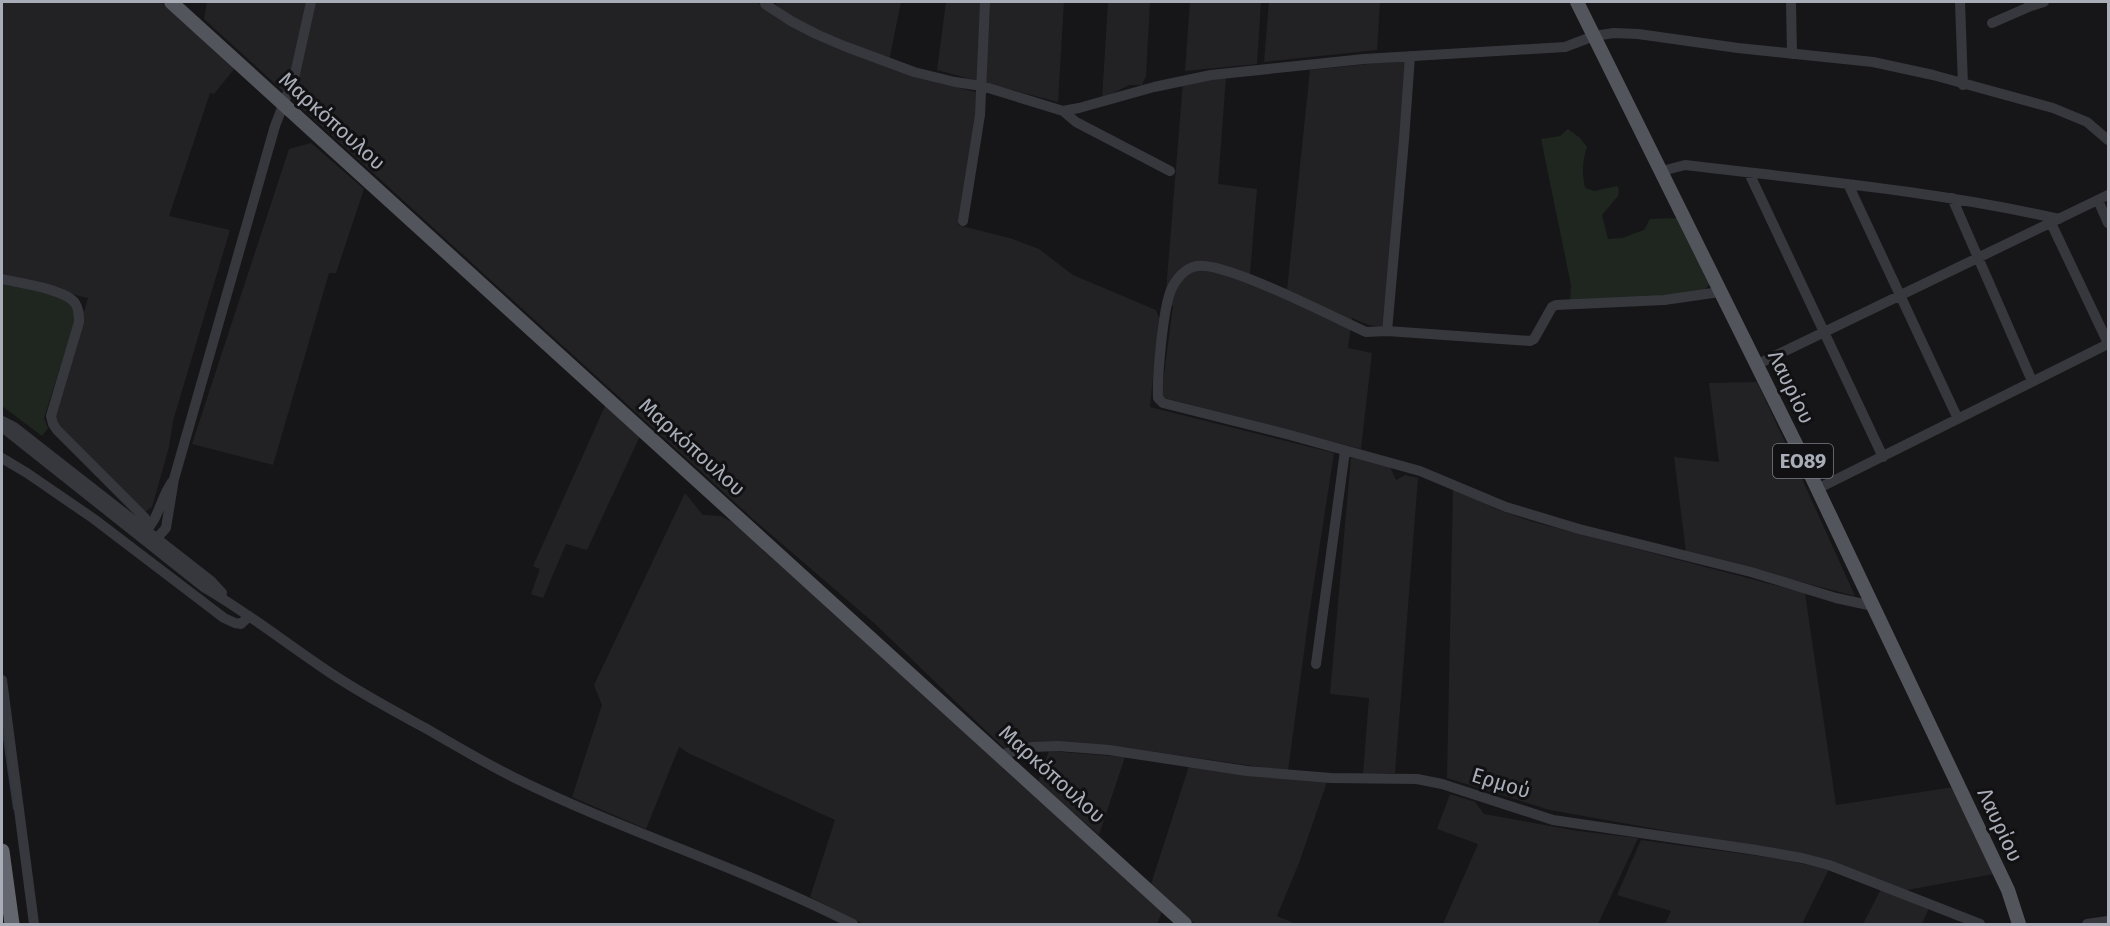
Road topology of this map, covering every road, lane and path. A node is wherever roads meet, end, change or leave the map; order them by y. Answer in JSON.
{"nodes":[{"id":1,"x":171,"y":2,"type":"edge"},
{"id":2,"x":311,"y":2,"type":"edge"},
{"id":3,"x":764,"y":2,"type":"edge"},
{"id":4,"x":985,"y":2,"type":"edge"},
{"id":5,"x":1577,"y":2,"type":"edge"},
{"id":6,"x":1791,"y":2,"type":"edge"},
{"id":7,"x":1960,"y":2,"type":"edge"},
{"id":8,"x":2044,"y":2,"type":"edge"},
{"id":9,"x":2030,"y":4,"type":"edge"},
{"id":10,"x":1992,"y":23,"type":"dead end"},
{"id":11,"x":1594,"y":36,"type":"junction"},
{"id":12,"x":1792,"y":54,"type":"junction"},
{"id":13,"x":1410,"y":56,"type":"junction"},
{"id":14,"x":1963,"y":85,"type":"junction"},
{"id":15,"x":982,"y":86,"type":"junction"},
{"id":16,"x":284,"y":106,"type":"junction"},
{"id":17,"x":1063,"y":111,"type":"junction"},
{"id":18,"x":2109,"y":140,"type":"edge"},
{"id":19,"x":1170,"y":171,"type":"dead end"},
{"id":20,"x":1662,"y":171,"type":"junction"},
{"id":21,"x":1749,"y":173,"type":"junction"},
{"id":22,"x":1848,"y":184,"type":"junction"},
{"id":23,"x":2109,"y":195,"type":"edge"},
{"id":24,"x":1952,"y":198,"type":"junction"},
{"id":25,"x":2098,"y":200,"type":"junction"},
{"id":26,"x":963,"y":221,"type":"dead end"},
{"id":27,"x":2055,"y":221,"type":"junction"},
{"id":28,"x":2109,"y":223,"type":"edge"},
{"id":29,"x":1978,"y":258,"type":"junction"},
{"id":30,"x":2,"y":279,"type":"edge"},
{"id":31,"x":1720,"y":292,"type":"junction"},
{"id":32,"x":1901,"y":295,"type":"junction"},
{"id":33,"x":1387,"y":331,"type":"junction"},
{"id":34,"x":1825,"y":331,"type":"junction"},
{"id":35,"x":2109,"y":344,"type":"edge"},
{"id":36,"x":1756,"y":365,"type":"junction"},
{"id":37,"x":2032,"y":381,"type":"junction"},
{"id":38,"x":1958,"y":419,"type":"junction"},
{"id":39,"x":2,"y":421,"type":"edge"},
{"id":40,"x":2,"y":427,"type":"edge"},
{"id":41,"x":1345,"y":451,"type":"junction"},
{"id":42,"x":1883,"y":457,"type":"junction"},
{"id":43,"x":2,"y":458,"type":"edge"},
{"id":44,"x":174,"y":479,"type":"junction"},
{"id":45,"x":1817,"y":489,"type":"junction"},
{"id":46,"x":143,"y":534,"type":"junction"},
{"id":47,"x":154,"y":542,"type":"junction"},
{"id":48,"x":1873,"y":606,"type":"junction"},
{"id":49,"x":249,"y":616,"type":"junction"},
{"id":50,"x":1316,"y":664,"type":"dead end"},
{"id":51,"x":2,"y":680,"type":"edge"},
{"id":52,"x":999,"y":755,"type":"junction"},
{"id":53,"x":2,"y":851,"type":"edge"},
{"id":54,"x":2109,"y":921,"type":"edge"},
{"id":55,"x":12,"y":924,"type":"edge"},
{"id":56,"x":34,"y":924,"type":"edge"},
{"id":57,"x":853,"y":924,"type":"edge"},
{"id":58,"x":1185,"y":924,"type":"edge"},
{"id":59,"x":1980,"y":924,"type":"edge"},
{"id":60,"x":2019,"y":924,"type":"edge"},
{"id":61,"x":2087,"y":924,"type":"edge"}],
"edges":[{"from":1,"to":16,"type":"main road","name":"Μαρκόπουλου"},
{"from":2,"to":16,"type":"street"},
{"from":3,"to":15,"type":"street"},
{"from":4,"to":15,"type":"street"},
{"from":5,"to":11,"type":"main road","name":"Λαυρίου","number":"ΕΟ89"},
{"from":6,"to":12,"type":"street"},
{"from":7,"to":14,"type":"street"},
{"from":8,"to":9,"type":"street"},
{"from":9,"to":10,"type":"street"},
{"from":11,"to":12,"type":"street"},
{"from":11,"to":13,"type":"street"},
{"from":11,"to":20,"type":"main road","name":"Λαυρίου","number":"ΕΟ89"},
{"from":12,"to":14,"type":"street"},
{"from":13,"to":17,"type":"street"},
{"from":13,"to":33,"type":"street"},
{"from":14,"to":18,"type":"street"},
{"from":15,"to":17,"type":"street"},
{"from":15,"to":26,"type":"street"},
{"from":16,"to":44,"type":"street"},
{"from":16,"to":52,"type":"main road","name":"Μαρκόπουλου"},
{"from":17,"to":19,"type":"street"},
{"from":20,"to":21,"type":"street"},
{"from":20,"to":31,"type":"main road","name":"Λαυρίου","number":"ΕΟ89"},
{"from":21,"to":22,"type":"street"},
{"from":21,"to":34,"type":"street"},
{"from":22,"to":24,"type":"street"},
{"from":22,"to":32,"type":"street"},
{"from":23,"to":25,"type":"street"},
{"from":24,"to":27,"type":"street"},
{"from":24,"to":29,"type":"street"},
{"from":25,"to":27,"type":"street"},
{"from":25,"to":28,"type":"street"},
{"from":27,"to":29,"type":"street"},
{"from":27,"to":35,"type":"street"},
{"from":29,"to":32,"type":"street"},
{"from":29,"to":37,"type":"street"},
{"from":30,"to":46,"type":"street"},
{"from":31,"to":33,"type":"street"},
{"from":31,"to":36,"type":"main road","name":"Λαυρίου","number":"ΕΟ89"},
{"from":32,"to":34,"type":"street"},
{"from":32,"to":38,"type":"street"},
{"from":33,"to":41,"type":"street"},
{"from":34,"to":36,"type":"street"},
{"from":34,"to":42,"type":"street"},
{"from":35,"to":37,"type":"street"},
{"from":36,"to":45,"type":"main road","name":"Λαυρίου","number":"ΕΟ89"},
{"from":37,"to":38,"type":"street"},
{"from":38,"to":42,"type":"street"},
{"from":39,"to":46,"type":"street"},
{"from":40,"to":46,"type":"street"},
{"from":41,"to":48,"type":"street"},
{"from":41,"to":50,"type":"street"},
{"from":42,"to":45,"type":"street"},
{"from":43,"to":49,"type":"street"},
{"from":44,"to":46,"type":"street"},
{"from":44,"to":47,"type":"street"},
{"from":45,"to":48,"type":"main road","name":"Λαυρίου","number":"ΕΟ89"},
{"from":46,"to":47,"type":"street"},
{"from":47,"to":49,"type":"street"},
{"from":48,"to":60,"type":"main road","name":"Λαυρίου","number":"ΕΟ89"},
{"from":49,"to":57,"type":"street"},
{"from":51,"to":56,"type":"street"},
{"from":52,"to":58,"type":"main road","name":"Μαρκόπουλου"},
{"from":52,"to":59,"type":"street","name":"Ερμού"},
{"from":53,"to":55,"type":"highway"},
{"from":54,"to":61,"type":"street"}]}
